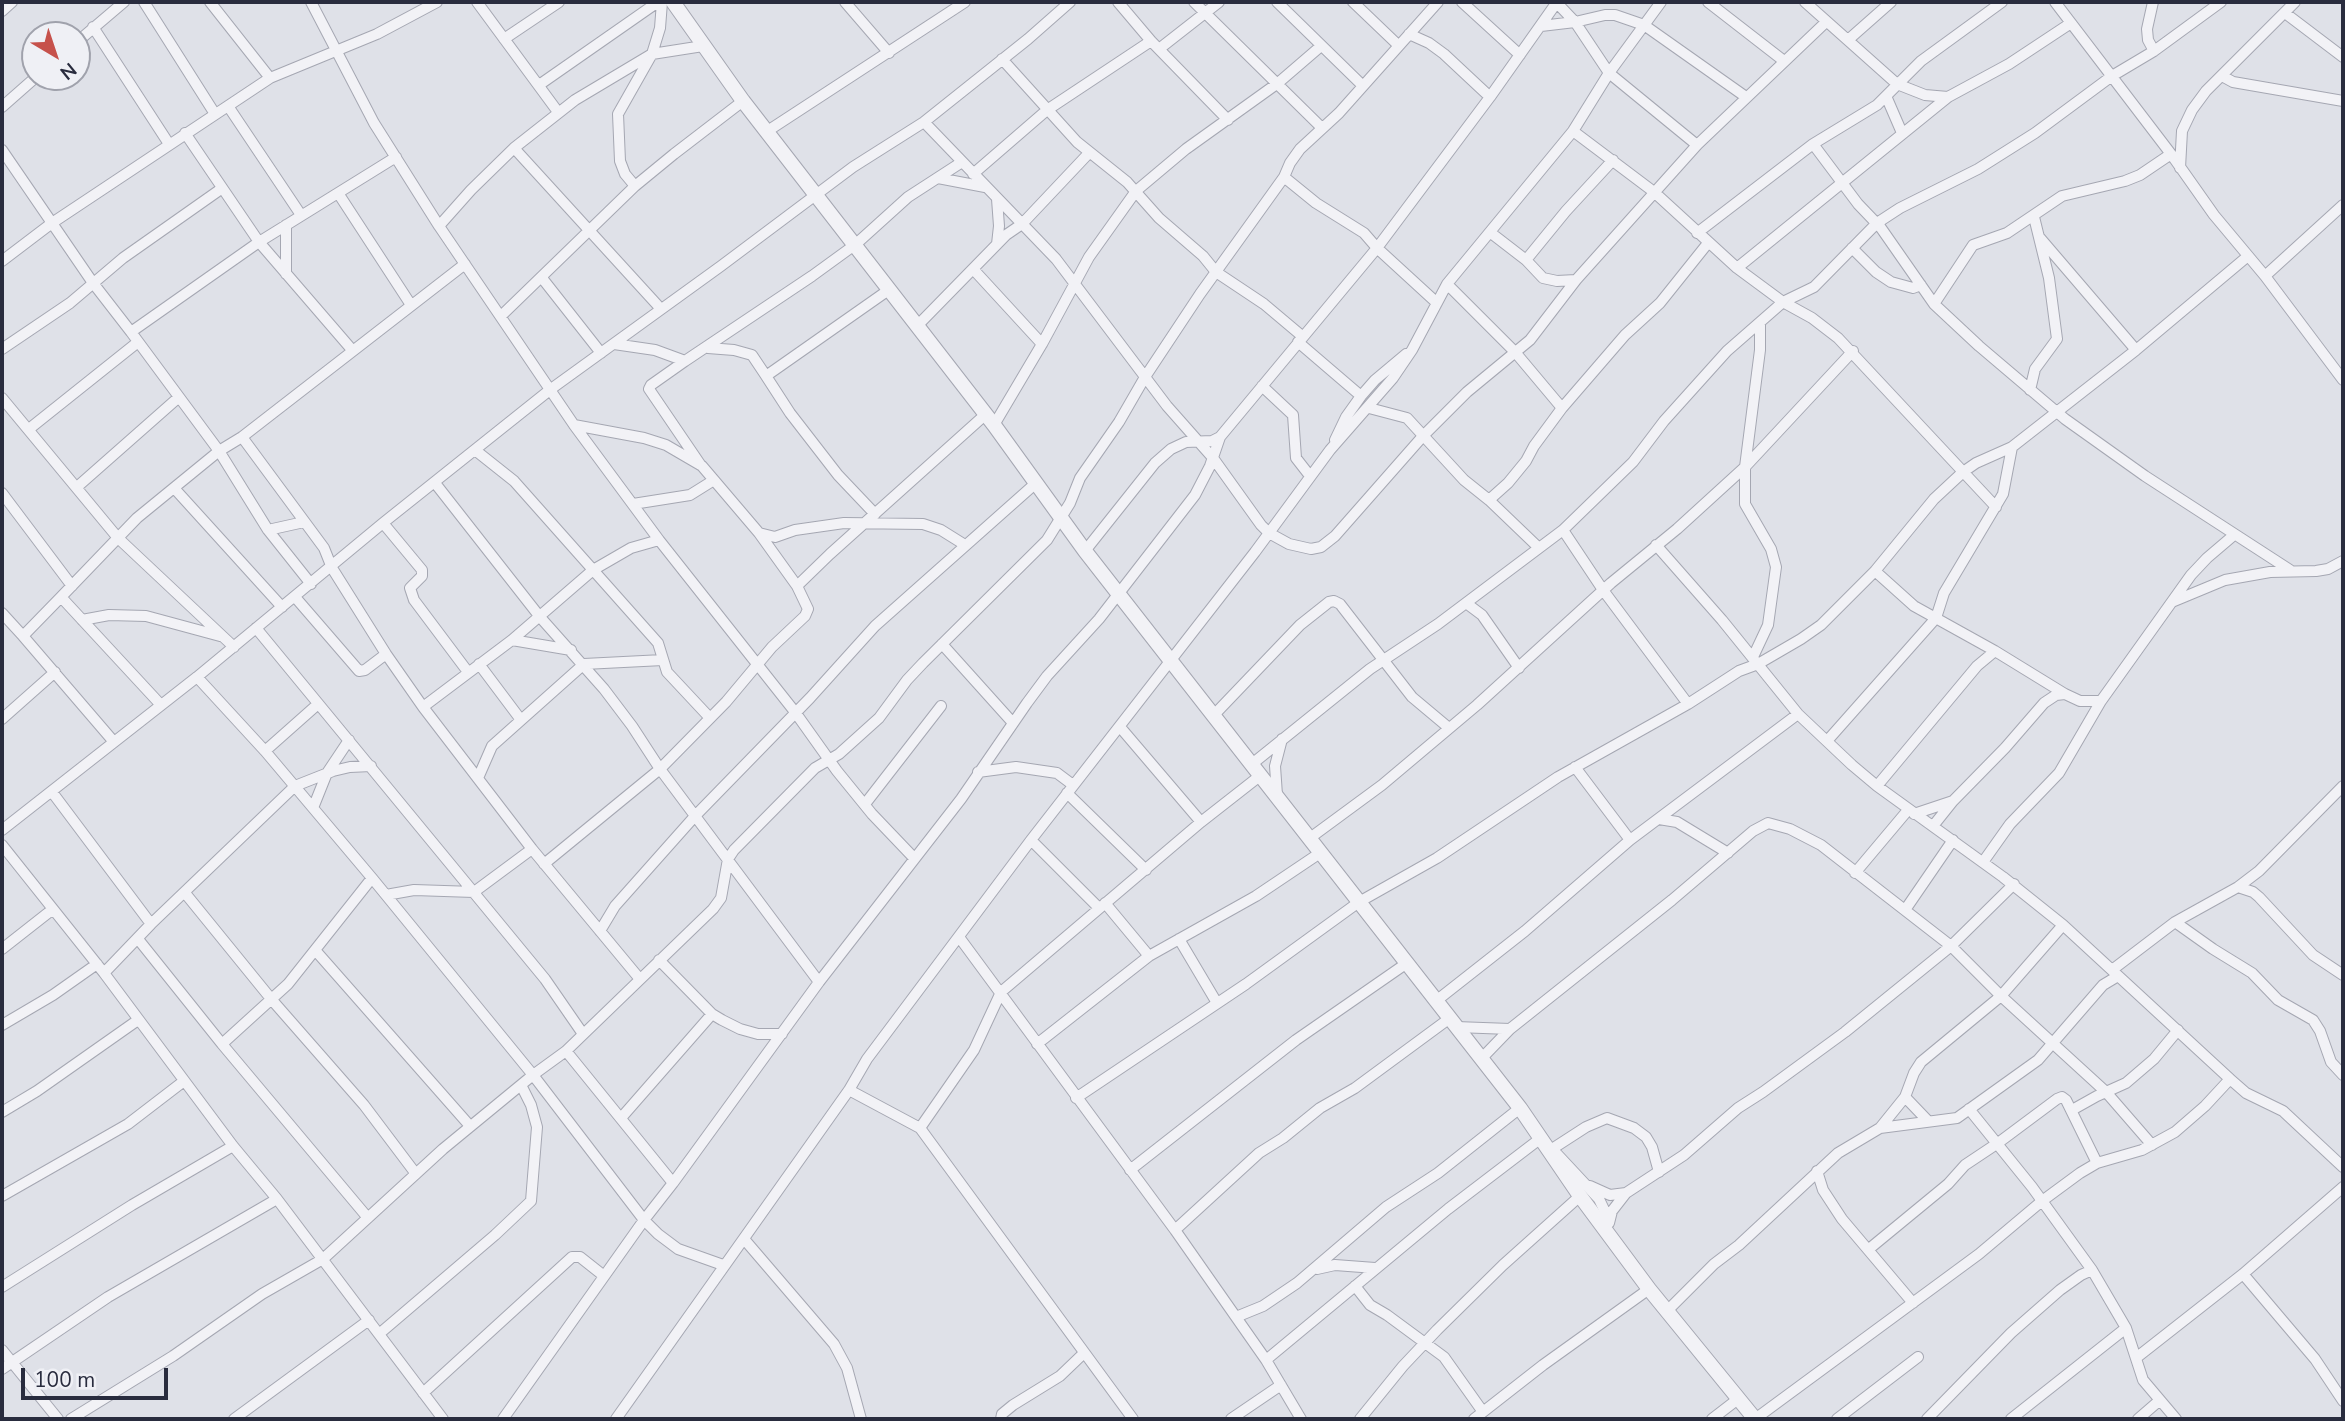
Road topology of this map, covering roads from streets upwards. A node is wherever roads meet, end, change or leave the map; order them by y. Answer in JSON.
{"nodes":[{"id":1,"x":124,"y":2,"type":"edge"},
{"id":2,"x":144,"y":2,"type":"edge"},
{"id":3,"x":210,"y":2,"type":"edge"},
{"id":4,"x":311,"y":2,"type":"edge"},
{"id":5,"x":434,"y":2,"type":"edge"},
{"id":6,"x":477,"y":2,"type":"edge"},
{"id":7,"x":559,"y":2,"type":"edge"},
{"id":8,"x":660,"y":2,"type":"edge"},
{"id":9,"x":673,"y":2,"type":"edge"},
{"id":10,"x":845,"y":2,"type":"edge"},
{"id":11,"x":965,"y":2,"type":"edge"},
{"id":12,"x":1070,"y":2,"type":"edge"},
{"id":13,"x":1118,"y":2,"type":"edge"},
{"id":14,"x":1194,"y":2,"type":"edge"},
{"id":15,"x":1219,"y":2,"type":"edge"},
{"id":16,"x":1277,"y":2,"type":"edge"},
{"id":17,"x":1353,"y":2,"type":"edge"},
{"id":18,"x":1438,"y":2,"type":"edge"},
{"id":19,"x":1462,"y":2,"type":"edge"},
{"id":20,"x":1557,"y":2,"type":"edge"},
{"id":21,"x":1659,"y":2,"type":"edge"},
{"id":22,"x":1708,"y":2,"type":"edge"},
{"id":23,"x":1891,"y":2,"type":"edge"},
{"id":24,"x":2001,"y":2,"type":"edge"},
{"id":25,"x":2054,"y":2,"type":"edge"},
{"id":26,"x":2153,"y":2,"type":"edge"},
{"id":27,"x":2221,"y":2,"type":"edge"},
{"id":28,"x":2295,"y":2,"type":"edge"},
{"id":29,"x":1809,"y":4,"type":"edge"},
{"id":30,"x":1205,"y":13,"type":"junction"},
{"id":31,"x":2285,"y":13,"type":"junction"},
{"id":32,"x":1574,"y":22,"type":"junction"},
{"id":33,"x":1826,"y":22,"type":"junction"},
{"id":34,"x":2071,"y":23,"type":"junction"},
{"id":35,"x":1644,"y":24,"type":"junction"},
{"id":36,"x":1541,"y":26,"type":"junction"},
{"id":37,"x":93,"y":27,"type":"joint"},
{"id":38,"x":1409,"y":34,"type":"junction"},
{"id":39,"x":504,"y":39,"type":"junction"},
{"id":40,"x":1848,"y":40,"type":"junction"},
{"id":41,"x":1155,"y":45,"type":"junction"},
{"id":42,"x":1398,"y":45,"type":"junction"},
{"id":43,"x":703,"y":46,"type":"junction"},
{"id":44,"x":1321,"y":46,"type":"junction"},
{"id":45,"x":335,"y":50,"type":"junction"},
{"id":46,"x":2154,"y":51,"type":"junction"},
{"id":47,"x":889,"y":53,"type":"junction"},
{"id":48,"x":652,"y":54,"type":"junction"},
{"id":49,"x":1520,"y":55,"type":"junction"},
{"id":50,"x":2343,"y":57,"type":"edge"},
{"id":51,"x":1002,"y":59,"type":"junction"},
{"id":52,"x":1784,"y":61,"type":"junction"},
{"id":53,"x":1609,"y":73,"type":"junction"},
{"id":54,"x":2112,"y":76,"type":"junction"},
{"id":55,"x":2222,"y":76,"type":"junction"},
{"id":56,"x":270,"y":78,"type":"junction"},
{"id":57,"x":1278,"y":83,"type":"junction"},
{"id":58,"x":1897,"y":84,"type":"junction"},
{"id":59,"x":538,"y":85,"type":"junction"},
{"id":60,"x":1362,"y":85,"type":"junction"},
{"id":61,"x":21,"y":90,"type":"edge"},
{"id":62,"x":1886,"y":96,"type":"junction"},
{"id":63,"x":1490,"y":97,"type":"junction"},
{"id":64,"x":1746,"y":97,"type":"junction"},
{"id":65,"x":1948,"y":97,"type":"junction"},
{"id":66,"x":743,"y":101,"type":"junction"},
{"id":67,"x":2343,"y":101,"type":"edge"},
{"id":68,"x":228,"y":106,"type":"junction"},
{"id":69,"x":2,"y":107,"type":"edge"},
{"id":70,"x":1047,"y":110,"type":"junction"},
{"id":71,"x":558,"y":112,"type":"junction"},
{"id":72,"x":215,"y":114,"type":"junction"},
{"id":73,"x":1228,"y":120,"type":"junction"},
{"id":74,"x":924,"y":122,"type":"junction"},
{"id":75,"x":1322,"y":128,"type":"junction"},
{"id":76,"x":1573,"y":131,"type":"junction"},
{"id":77,"x":766,"y":132,"type":"junction"},
{"id":78,"x":185,"y":133,"type":"junction"},
{"id":79,"x":1902,"y":133,"type":"junction"},
{"id":80,"x":169,"y":144,"type":"junction"},
{"id":81,"x":1813,"y":144,"type":"junction"},
{"id":82,"x":1697,"y":145,"type":"junction"},
{"id":83,"x":514,"y":148,"type":"junction"},
{"id":84,"x":2,"y":150,"type":"edge"},
{"id":85,"x":1090,"y":153,"type":"junction"},
{"id":86,"x":2171,"y":154,"type":"junction"},
{"id":87,"x":396,"y":157,"type":"junction"},
{"id":88,"x":1613,"y":160,"type":"junction"},
{"id":89,"x":962,"y":162,"type":"junction"},
{"id":90,"x":2180,"y":168,"type":"junction"},
{"id":91,"x":973,"y":174,"type":"junction"},
{"id":92,"x":1284,"y":177,"type":"junction"},
{"id":93,"x":938,"y":178,"type":"junction"},
{"id":94,"x":1841,"y":182,"type":"junction"},
{"id":95,"x":635,"y":186,"type":"junction"},
{"id":96,"x":985,"y":187,"type":"junction"},
{"id":97,"x":221,"y":189,"type":"junction"},
{"id":98,"x":1136,"y":191,"type":"junction"},
{"id":99,"x":1654,"y":192,"type":"junction"},
{"id":100,"x":338,"y":193,"type":"junction"},
{"id":101,"x":816,"y":195,"type":"junction"},
{"id":102,"x":997,"y":199,"type":"junction"},
{"id":103,"x":2343,"y":205,"type":"edge"},
{"id":104,"x":301,"y":215,"type":"junction"},
{"id":105,"x":2034,"y":217,"type":"junction"},
{"id":106,"x":52,"y":223,"type":"junction"},
{"id":107,"x":1877,"y":223,"type":"junction"},
{"id":108,"x":1022,"y":224,"type":"junction"},
{"id":109,"x":286,"y":225,"type":"junction"},
{"id":110,"x":439,"y":226,"type":"junction"},
{"id":111,"x":589,"y":229,"type":"junction"},
{"id":112,"x":1491,"y":233,"type":"junction"},
{"id":113,"x":1697,"y":233,"type":"junction"},
{"id":114,"x":2039,"y":236,"type":"junction"},
{"id":115,"x":258,"y":242,"type":"junction"},
{"id":116,"x":1708,"y":243,"type":"junction"},
{"id":117,"x":856,"y":244,"type":"junction"},
{"id":118,"x":996,"y":244,"type":"junction"},
{"id":119,"x":1377,"y":248,"type":"junction"},
{"id":120,"x":1852,"y":248,"type":"junction"},
{"id":121,"x":2248,"y":256,"type":"junction"},
{"id":122,"x":1525,"y":260,"type":"junction"},
{"id":123,"x":2,"y":261,"type":"edge"},
{"id":124,"x":465,"y":264,"type":"junction"},
{"id":125,"x":1737,"y":268,"type":"junction"},
{"id":126,"x":973,"y":269,"type":"junction"},
{"id":127,"x":1216,"y":272,"type":"junction"},
{"id":128,"x":286,"y":274,"type":"junction"},
{"id":129,"x":2265,"y":276,"type":"junction"},
{"id":130,"x":541,"y":278,"type":"junction"},
{"id":131,"x":1576,"y":280,"type":"junction"},
{"id":132,"x":93,"y":283,"type":"junction"},
{"id":133,"x":1075,"y":285,"type":"junction"},
{"id":134,"x":1447,"y":285,"type":"junction"},
{"id":135,"x":1921,"y":285,"type":"junction"},
{"id":136,"x":890,"y":289,"type":"junction"},
{"id":137,"x":1783,"y":302,"type":"junction"},
{"id":138,"x":1437,"y":303,"type":"junction"},
{"id":139,"x":1934,"y":304,"type":"junction"},
{"id":140,"x":411,"y":305,"type":"junction"},
{"id":141,"x":661,"y":309,"type":"junction"},
{"id":142,"x":502,"y":315,"type":"junction"},
{"id":143,"x":1760,"y":323,"type":"junction"},
{"id":144,"x":918,"y":325,"type":"junction"},
{"id":145,"x":131,"y":332,"type":"junction"},
{"id":146,"x":1300,"y":339,"type":"junction"},
{"id":147,"x":138,"y":342,"type":"junction"},
{"id":148,"x":614,"y":344,"type":"junction"},
{"id":149,"x":1042,"y":344,"type":"junction"},
{"id":150,"x":708,"y":348,"type":"junction"},
{"id":151,"x":2,"y":349,"type":"edge"},
{"id":152,"x":1412,"y":350,"type":"junction"},
{"id":153,"x":2136,"y":350,"type":"junction"},
{"id":154,"x":353,"y":351,"type":"junction"},
{"id":155,"x":1853,"y":351,"type":"junction"},
{"id":156,"x":1515,"y":352,"type":"junction"},
{"id":157,"x":601,"y":353,"type":"junction"},
{"id":158,"x":685,"y":361,"type":"junction"},
{"id":159,"x":766,"y":376,"type":"junction"},
{"id":160,"x":1145,"y":377,"type":"junction"},
{"id":161,"x":2343,"y":380,"type":"edge"},
{"id":162,"x":1262,"y":386,"type":"junction"},
{"id":163,"x":551,"y":389,"type":"junction"},
{"id":164,"x":2030,"y":390,"type":"junction"},
{"id":165,"x":1361,"y":396,"type":"junction"},
{"id":166,"x":179,"y":397,"type":"junction"},
{"id":167,"x":2,"y":398,"type":"edge"},
{"id":168,"x":1369,"y":408,"type":"junction"},
{"id":169,"x":1562,"y":408,"type":"junction"},
{"id":170,"x":2060,"y":415,"type":"junction"},
{"id":171,"x":990,"y":420,"type":"junction"},
{"id":172,"x":574,"y":425,"type":"junction"},
{"id":173,"x":29,"y":429,"type":"junction"},
{"id":174,"x":1423,"y":436,"type":"junction"},
{"id":175,"x":242,"y":437,"type":"junction"},
{"id":176,"x":1220,"y":437,"type":"junction"},
{"id":177,"x":1199,"y":442,"type":"junction"},
{"id":178,"x":2012,"y":447,"type":"junction"},
{"id":179,"x":475,"y":450,"type":"junction"},
{"id":180,"x":1330,"y":450,"type":"junction"},
{"id":181,"x":219,"y":451,"type":"junction"},
{"id":182,"x":1213,"y":458,"type":"junction"},
{"id":183,"x":702,"y":467,"type":"junction"},
{"id":184,"x":1745,"y":467,"type":"junction"},
{"id":185,"x":1963,"y":472,"type":"junction"},
{"id":186,"x":1310,"y":476,"type":"junction"},
{"id":187,"x":714,"y":480,"type":"junction"},
{"id":188,"x":435,"y":482,"type":"junction"},
{"id":189,"x":1036,"y":484,"type":"junction"},
{"id":190,"x":78,"y":487,"type":"junction"},
{"id":191,"x":174,"y":488,"type":"junction"},
{"id":192,"x":2,"y":493,"type":"edge"},
{"id":193,"x":1489,"y":499,"type":"junction"},
{"id":194,"x":633,"y":504,"type":"junction"},
{"id":195,"x":1996,"y":507,"type":"junction"},
{"id":196,"x":875,"y":514,"type":"junction"},
{"id":197,"x":1061,"y":519,"type":"junction"},
{"id":198,"x":304,"y":522,"type":"junction"},
{"id":199,"x":383,"y":523,"type":"junction"},
{"id":200,"x":865,"y":523,"type":"junction"},
{"id":201,"x":2222,"y":528,"type":"junction"},
{"id":202,"x":268,"y":530,"type":"junction"},
{"id":203,"x":1563,"y":530,"type":"junction"},
{"id":204,"x":759,"y":533,"type":"junction"},
{"id":205,"x":1269,"y":533,"type":"junction"},
{"id":206,"x":2234,"y":535,"type":"junction"},
{"id":207,"x":118,"y":538,"type":"junction"},
{"id":208,"x":659,"y":540,"type":"junction"},
{"id":209,"x":2224,"y":542,"type":"junction"},
{"id":210,"x":965,"y":545,"type":"junction"},
{"id":211,"x":1656,"y":545,"type":"junction"},
{"id":212,"x":1538,"y":547,"type":"junction"},
{"id":213,"x":1085,"y":551,"type":"junction"},
{"id":214,"x":2343,"y":561,"type":"edge"},
{"id":215,"x":817,"y":567,"type":"junction"},
{"id":216,"x":332,"y":568,"type":"junction"},
{"id":217,"x":786,"y":569,"type":"junction"},
{"id":218,"x":593,"y":570,"type":"junction"},
{"id":219,"x":1875,"y":570,"type":"junction"},
{"id":220,"x":2290,"y":570,"type":"junction"},
{"id":221,"x":311,"y":584,"type":"junction"},
{"id":222,"x":72,"y":586,"type":"junction"},
{"id":223,"x":797,"y":586,"type":"junction"},
{"id":224,"x":1603,"y":590,"type":"junction"},
{"id":225,"x":1119,"y":594,"type":"junction"},
{"id":226,"x":61,"y":597,"type":"junction"},
{"id":227,"x":295,"y":597,"type":"junction"},
{"id":228,"x":2172,"y":602,"type":"junction"},
{"id":229,"x":1466,"y":603,"type":"junction"},
{"id":230,"x":282,"y":607,"type":"junction"},
{"id":231,"x":2,"y":613,"type":"edge"},
{"id":232,"x":540,"y":617,"type":"junction"},
{"id":233,"x":1936,"y":618,"type":"junction"},
{"id":234,"x":82,"y":620,"type":"junction"},
{"id":235,"x":256,"y":628,"type":"junction"},
{"id":236,"x":23,"y":636,"type":"junction"},
{"id":237,"x":225,"y":638,"type":"junction"},
{"id":238,"x":512,"y":640,"type":"junction"},
{"id":239,"x":1978,"y":643,"type":"junction"},
{"id":240,"x":942,"y":645,"type":"junction"},
{"id":241,"x":234,"y":647,"type":"junction"},
{"id":242,"x":571,"y":649,"type":"junction"},
{"id":243,"x":1995,"y":651,"type":"junction"},
{"id":244,"x":386,"y":654,"type":"junction"},
{"id":245,"x":1385,"y":659,"type":"junction"},
{"id":246,"x":663,"y":660,"type":"junction"},
{"id":247,"x":1755,"y":661,"type":"junction"},
{"id":248,"x":1171,"y":663,"type":"junction"},
{"id":249,"x":479,"y":664,"type":"junction"},
{"id":250,"x":584,"y":664,"type":"junction"},
{"id":251,"x":756,"y":666,"type":"junction"},
{"id":252,"x":1977,"y":666,"type":"junction"},
{"id":253,"x":1519,"y":668,"type":"junction"},
{"id":254,"x":55,"y":672,"type":"junction"},
{"id":255,"x":468,"y":672,"type":"junction"},
{"id":256,"x":197,"y":677,"type":"junction"},
{"id":257,"x":2064,"y":694,"type":"junction"},
{"id":258,"x":2101,"y":701,"type":"junction"},
{"id":259,"x":1688,"y":704,"type":"junction"},
{"id":260,"x":161,"y":705,"type":"junction"},
{"id":261,"x":318,"y":705,"type":"junction"},
{"id":262,"x":941,"y":706,"type":"dead end"},
{"id":263,"x":424,"y":707,"type":"junction"},
{"id":264,"x":795,"y":712,"type":"junction"},
{"id":265,"x":1798,"y":714,"type":"junction"},
{"id":266,"x":1213,"y":716,"type":"junction"},
{"id":267,"x":710,"y":718,"type":"junction"},
{"id":268,"x":2,"y":719,"type":"edge"},
{"id":269,"x":521,"y":720,"type":"junction"},
{"id":270,"x":1013,"y":723,"type":"junction"},
{"id":271,"x":1120,"y":727,"type":"junction"},
{"id":272,"x":1449,"y":728,"type":"junction"},
{"id":273,"x":1282,"y":739,"type":"junction"},
{"id":274,"x":349,"y":740,"type":"junction"},
{"id":275,"x":1827,"y":741,"type":"junction"},
{"id":276,"x":114,"y":742,"type":"junction"},
{"id":277,"x":265,"y":751,"type":"junction"},
{"id":278,"x":830,"y":761,"type":"junction"},
{"id":279,"x":371,"y":766,"type":"junction"},
{"id":280,"x":1575,"y":767,"type":"junction"},
{"id":281,"x":660,"y":769,"type":"junction"},
{"id":282,"x":1256,"y":770,"type":"junction"},
{"id":283,"x":978,"y":772,"type":"junction"},
{"id":284,"x":327,"y":773,"type":"junction"},
{"id":285,"x":478,"y":778,"type":"junction"},
{"id":286,"x":295,"y":786,"type":"junction"},
{"id":287,"x":1877,"y":786,"type":"junction"},
{"id":288,"x":2343,"y":786,"type":"edge"},
{"id":289,"x":1070,"y":789,"type":"junction"},
{"id":290,"x":52,"y":792,"type":"junction"},
{"id":291,"x":1277,"y":796,"type":"junction"},
{"id":292,"x":1952,"y":801,"type":"junction"},
{"id":293,"x":864,"y":804,"type":"junction"},
{"id":294,"x":313,"y":808,"type":"junction"},
{"id":295,"x":1911,"y":812,"type":"junction"},
{"id":296,"x":695,"y":816,"type":"junction"},
{"id":297,"x":1659,"y":819,"type":"junction"},
{"id":298,"x":1201,"y":822,"type":"junction"},
{"id":299,"x":1933,"y":826,"type":"junction"},
{"id":300,"x":2,"y":830,"type":"edge"},
{"id":301,"x":1310,"y":838,"type":"junction"},
{"id":302,"x":1031,"y":840,"type":"junction"},
{"id":303,"x":1630,"y":840,"type":"junction"},
{"id":304,"x":1953,"y":840,"type":"junction"},
{"id":305,"x":2,"y":845,"type":"edge"},
{"id":306,"x":532,"y":849,"type":"junction"},
{"id":307,"x":1320,"y":853,"type":"junction"},
{"id":308,"x":1727,"y":853,"type":"junction"},
{"id":309,"x":914,"y":858,"type":"junction"},
{"id":310,"x":728,"y":859,"type":"junction"},
{"id":311,"x":1983,"y":862,"type":"junction"},
{"id":312,"x":544,"y":864,"type":"junction"},
{"id":313,"x":1146,"y":870,"type":"junction"},
{"id":314,"x":1855,"y":873,"type":"junction"},
{"id":315,"x":372,"y":878,"type":"junction"},
{"id":316,"x":2014,"y":884,"type":"junction"},
{"id":317,"x":2238,"y":887,"type":"junction"},
{"id":318,"x":474,"y":892,"type":"junction"},
{"id":319,"x":185,"y":893,"type":"junction"},
{"id":320,"x":386,"y":895,"type":"junction"},
{"id":321,"x":1359,"y":902,"type":"junction"},
{"id":322,"x":1102,"y":906,"type":"junction"},
{"id":323,"x":53,"y":909,"type":"junction"},
{"id":324,"x":1905,"y":909,"type":"junction"},
{"id":325,"x":2175,"y":922,"type":"junction"},
{"id":326,"x":151,"y":924,"type":"junction"},
{"id":327,"x":2063,"y":925,"type":"junction"},
{"id":328,"x":600,"y":931,"type":"junction"},
{"id":329,"x":959,"y":937,"type":"junction"},
{"id":330,"x":138,"y":939,"type":"junction"},
{"id":331,"x":1179,"y":939,"type":"junction"},
{"id":332,"x":1951,"y":946,"type":"junction"},
{"id":333,"x":2,"y":949,"type":"edge"},
{"id":334,"x":315,"y":950,"type":"junction"},
{"id":335,"x":1149,"y":956,"type":"junction"},
{"id":336,"x":659,"y":960,"type":"junction"},
{"id":337,"x":1407,"y":963,"type":"junction"},
{"id":338,"x":97,"y":964,"type":"junction"},
{"id":339,"x":104,"y":973,"type":"junction"},
{"id":340,"x":2115,"y":973,"type":"junction"},
{"id":341,"x":2343,"y":975,"type":"edge"},
{"id":342,"x":639,"y":978,"type":"junction"},
{"id":343,"x":819,"y":982,"type":"junction"},
{"id":344,"x":1001,"y":992,"type":"junction"},
{"id":345,"x":2001,"y":996,"type":"junction"},
{"id":346,"x":272,"y":1000,"type":"junction"},
{"id":347,"x":1436,"y":1001,"type":"junction"},
{"id":348,"x":1217,"y":1003,"type":"junction"},
{"id":349,"x":712,"y":1014,"type":"junction"},
{"id":350,"x":138,"y":1020,"type":"junction"},
{"id":351,"x":1453,"y":1023,"type":"junction"},
{"id":352,"x":2,"y":1025,"type":"edge"},
{"id":353,"x":1510,"y":1029,"type":"junction"},
{"id":354,"x":2178,"y":1030,"type":"junction"},
{"id":355,"x":583,"y":1034,"type":"junction"},
{"id":356,"x":782,"y":1034,"type":"junction"},
{"id":357,"x":2053,"y":1043,"type":"junction"},
{"id":358,"x":222,"y":1044,"type":"junction"},
{"id":359,"x":1037,"y":1044,"type":"junction"},
{"id":360,"x":566,"y":1051,"type":"junction"},
{"id":361,"x":1481,"y":1059,"type":"junction"},
{"id":362,"x":533,"y":1074,"type":"junction"},
{"id":363,"x":2343,"y":1075,"type":"edge"},
{"id":364,"x":2230,"y":1079,"type":"junction"},
{"id":365,"x":184,"y":1081,"type":"junction"},
{"id":366,"x":521,"y":1085,"type":"junction"},
{"id":367,"x":849,"y":1090,"type":"junction"},
{"id":368,"x":2106,"y":1092,"type":"junction"},
{"id":369,"x":1905,"y":1097,"type":"junction"},
{"id":370,"x":1076,"y":1098,"type":"junction"},
{"id":371,"x":1520,"y":1108,"type":"junction"},
{"id":372,"x":1969,"y":1109,"type":"junction"},
{"id":373,"x":2072,"y":1110,"type":"junction"},
{"id":374,"x":2,"y":1112,"type":"edge"},
{"id":375,"x":621,"y":1118,"type":"junction"},
{"id":376,"x":1928,"y":1121,"type":"junction"},
{"id":377,"x":470,"y":1126,"type":"junction"},
{"id":378,"x":920,"y":1128,"type":"junction"},
{"id":379,"x":1880,"y":1128,"type":"junction"},
{"id":380,"x":1546,"y":1143,"type":"junction"},
{"id":381,"x":1998,"y":1143,"type":"junction"},
{"id":382,"x":2152,"y":1145,"type":"junction"},
{"id":383,"x":233,"y":1146,"type":"junction"},
{"id":384,"x":2097,"y":1163,"type":"junction"},
{"id":385,"x":2343,"y":1167,"type":"edge"},
{"id":386,"x":1130,"y":1170,"type":"junction"},
{"id":387,"x":1817,"y":1171,"type":"junction"},
{"id":388,"x":1659,"y":1172,"type":"junction"},
{"id":389,"x":416,"y":1174,"type":"junction"},
{"id":390,"x":673,"y":1183,"type":"junction"},
{"id":391,"x":1805,"y":1183,"type":"junction"},
{"id":392,"x":2343,"y":1187,"type":"edge"},
{"id":393,"x":1823,"y":1190,"type":"junction"},
{"id":394,"x":1584,"y":1191,"type":"junction"},
{"id":395,"x":1626,"y":1193,"type":"junction"},
{"id":396,"x":2,"y":1196,"type":"edge"},
{"id":397,"x":277,"y":1199,"type":"junction"},
{"id":398,"x":2042,"y":1200,"type":"junction"},
{"id":399,"x":368,"y":1218,"type":"junction"},
{"id":400,"x":644,"y":1220,"type":"junction"},
{"id":401,"x":1609,"y":1223,"type":"junction"},
{"id":402,"x":1175,"y":1230,"type":"junction"},
{"id":403,"x":744,"y":1239,"type":"junction"},
{"id":404,"x":1615,"y":1244,"type":"junction"},
{"id":405,"x":1870,"y":1250,"type":"junction"},
{"id":406,"x":323,"y":1259,"type":"junction"},
{"id":407,"x":723,"y":1265,"type":"junction"},
{"id":408,"x":1376,"y":1268,"type":"junction"},
{"id":409,"x":1314,"y":1270,"type":"junction"},
{"id":410,"x":2092,"y":1270,"type":"junction"},
{"id":411,"x":2243,"y":1274,"type":"junction"},
{"id":412,"x":604,"y":1276,"type":"junction"},
{"id":413,"x":1355,"y":1286,"type":"junction"},
{"id":414,"x":2,"y":1287,"type":"edge"},
{"id":415,"x":1649,"y":1289,"type":"junction"},
{"id":416,"x":1913,"y":1303,"type":"junction"},
{"id":417,"x":1668,"y":1311,"type":"junction"},
{"id":418,"x":1236,"y":1317,"type":"junction"},
{"id":419,"x":369,"y":1321,"type":"junction"},
{"id":420,"x":2126,"y":1328,"type":"junction"},
{"id":421,"x":379,"y":1334,"type":"junction"},
{"id":422,"x":1425,"y":1343,"type":"junction"},
{"id":423,"x":2,"y":1350,"type":"edge"},
{"id":424,"x":1084,"y":1353,"type":"junction"},
{"id":425,"x":1918,"y":1357,"type":"dead end"},
{"id":426,"x":2136,"y":1358,"type":"junction"},
{"id":427,"x":1266,"y":1360,"type":"junction"},
{"id":428,"x":12,"y":1361,"type":"junction"},
{"id":429,"x":2,"y":1368,"type":"edge"},
{"id":430,"x":1280,"y":1385,"type":"junction"},
{"id":431,"x":423,"y":1393,"type":"junction"},
{"id":432,"x":1738,"y":1399,"type":"junction"},
{"id":433,"x":2160,"y":1400,"type":"junction"},
{"id":434,"x":2343,"y":1401,"type":"edge"},
{"id":435,"x":1478,"y":1416,"type":"edge"},
{"id":436,"x":58,"y":1419,"type":"edge"},
{"id":437,"x":71,"y":1419,"type":"edge"},
{"id":438,"x":234,"y":1419,"type":"edge"},
{"id":439,"x":443,"y":1419,"type":"edge"},
{"id":440,"x":503,"y":1419,"type":"edge"},
{"id":441,"x":616,"y":1419,"type":"edge"},
{"id":442,"x":860,"y":1419,"type":"edge"},
{"id":443,"x":1001,"y":1419,"type":"edge"},
{"id":444,"x":1133,"y":1419,"type":"edge"},
{"id":445,"x":1231,"y":1419,"type":"edge"},
{"id":446,"x":1301,"y":1419,"type":"edge"},
{"id":447,"x":1360,"y":1419,"type":"edge"},
{"id":448,"x":1712,"y":1419,"type":"edge"},
{"id":449,"x":1755,"y":1419,"type":"edge"},
{"id":450,"x":1837,"y":1419,"type":"edge"},
{"id":451,"x":1927,"y":1419,"type":"edge"},
{"id":452,"x":2011,"y":1419,"type":"edge"},
{"id":453,"x":2138,"y":1419,"type":"edge"},
{"id":454,"x":2176,"y":1419,"type":"edge"}],
"edges":[{"from":1,"to":37,"type":"street"},
{"from":2,"to":72,"type":"street"},
{"from":3,"to":56,"type":"street"},
{"from":4,"to":45,"type":"street"},
{"from":5,"to":45,"type":"street"},
{"from":6,"to":39,"type":"street"},
{"from":7,"to":39,"type":"street"},
{"from":8,"to":48,"type":"street"},
{"from":8,"to":59,"type":"street"},
{"from":9,"to":43,"type":"street"},
{"from":10,"to":47,"type":"street"},
{"from":11,"to":47,"type":"street"},
{"from":12,"to":51,"type":"street"},
{"from":13,"to":41,"type":"street"},
{"from":14,"to":30,"type":"street"},
{"from":15,"to":30,"type":"street"},
{"from":16,"to":44,"type":"street"},
{"from":17,"to":42,"type":"street"},
{"from":18,"to":38,"type":"street"},
{"from":19,"to":49,"type":"street"},
{"from":20,"to":32,"type":"street"},
{"from":20,"to":36,"type":"street"},
{"from":21,"to":35,"type":"street"},
{"from":22,"to":52,"type":"street"},
{"from":23,"to":40,"type":"street"},
{"from":24,"to":58,"type":"street"},
{"from":25,"to":34,"type":"street"},
{"from":26,"to":46,"type":"street"},
{"from":27,"to":46,"type":"street"},
{"from":28,"to":31,"type":"street"},
{"from":29,"to":33,"type":"street"},
{"from":30,"to":41,"type":"street"},
{"from":30,"to":57,"type":"street"},
{"from":31,"to":50,"type":"street"},
{"from":31,"to":55,"type":"street"},
{"from":32,"to":35,"type":"street"},
{"from":32,"to":36,"type":"street"},
{"from":32,"to":53,"type":"street"},
{"from":33,"to":40,"type":"street"},
{"from":33,"to":52,"type":"street"},
{"from":34,"to":54,"type":"street"},
{"from":34,"to":65,"type":"street"},
{"from":35,"to":53,"type":"street"},
{"from":35,"to":64,"type":"street"},
{"from":36,"to":49,"type":"street"},
{"from":37,"to":80,"type":"street"},
{"from":38,"to":42,"type":"street"},
{"from":38,"to":63,"type":"street"},
{"from":39,"to":59,"type":"street"},
{"from":40,"to":58,"type":"street"},
{"from":41,"to":70,"type":"street"},
{"from":41,"to":73,"type":"street"},
{"from":42,"to":60,"type":"street"},
{"from":43,"to":48,"type":"street"},
{"from":43,"to":66,"type":"street"},
{"from":44,"to":57,"type":"street"},
{"from":44,"to":60,"type":"street"},
{"from":45,"to":56,"type":"street"},
{"from":45,"to":87,"type":"street"},
{"from":46,"to":54,"type":"street"},
{"from":47,"to":77,"type":"street"},
{"from":48,"to":71,"type":"street"},
{"from":48,"to":95,"type":"street"},
{"from":49,"to":63,"type":"street"},
{"from":51,"to":70,"type":"street"},
{"from":51,"to":74,"type":"street"},
{"from":52,"to":64,"type":"street"},
{"from":53,"to":76,"type":"street"},
{"from":53,"to":82,"type":"street"},
{"from":54,"to":86,"type":"street"},
{"from":54,"to":107,"type":"street"},
{"from":55,"to":67,"type":"street"},
{"from":55,"to":90,"type":"street"},
{"from":56,"to":68,"type":"street"},
{"from":57,"to":73,"type":"street"},
{"from":57,"to":75,"type":"street"},
{"from":58,"to":62,"type":"street"},
{"from":58,"to":65,"type":"street"},
{"from":59,"to":71,"type":"street"},
{"from":60,"to":75,"type":"street"},
{"from":61,"to":69,"type":"street"},
{"from":62,"to":79,"type":"street"},
{"from":62,"to":81,"type":"street"},
{"from":63,"to":119,"type":"street"},
{"from":64,"to":82,"type":"street"},
{"from":65,"to":79,"type":"street"},
{"from":66,"to":77,"type":"street"},
{"from":66,"to":95,"type":"street"},
{"from":68,"to":72,"type":"street"},
{"from":68,"to":104,"type":"street"},
{"from":70,"to":85,"type":"street"},
{"from":70,"to":91,"type":"street"},
{"from":71,"to":83,"type":"street"},
{"from":72,"to":78,"type":"street"},
{"from":73,"to":98,"type":"street"},
{"from":74,"to":89,"type":"street"},
{"from":74,"to":101,"type":"street"},
{"from":75,"to":92,"type":"street"},
{"from":76,"to":88,"type":"street"},
{"from":76,"to":112,"type":"street"},
{"from":77,"to":101,"type":"street"},
{"from":78,"to":80,"type":"street"},
{"from":78,"to":97,"type":"street"},
{"from":79,"to":94,"type":"street"},
{"from":80,"to":106,"type":"street"},
{"from":81,"to":94,"type":"street"},
{"from":81,"to":113,"type":"street"},
{"from":82,"to":99,"type":"street"},
{"from":83,"to":110,"type":"street"},
{"from":83,"to":111,"type":"street"},
{"from":84,"to":106,"type":"street"},
{"from":85,"to":98,"type":"street"},
{"from":85,"to":108,"type":"street"},
{"from":86,"to":90,"type":"street"},
{"from":86,"to":105,"type":"street"},
{"from":87,"to":100,"type":"street"},
{"from":87,"to":110,"type":"street"},
{"from":88,"to":99,"type":"street"},
{"from":88,"to":122,"type":"street"},
{"from":89,"to":91,"type":"street"},
{"from":89,"to":93,"type":"street"},
{"from":90,"to":121,"type":"street"},
{"from":91,"to":96,"type":"street"},
{"from":92,"to":119,"type":"street"},
{"from":92,"to":127,"type":"street"},
{"from":93,"to":96,"type":"street"},
{"from":93,"to":117,"type":"street"},
{"from":94,"to":107,"type":"street"},
{"from":94,"to":125,"type":"street"},
{"from":95,"to":111,"type":"street"},
{"from":96,"to":102,"type":"street"},
{"from":97,"to":115,"type":"street"},
{"from":97,"to":132,"type":"street"},
{"from":98,"to":127,"type":"street"},
{"from":98,"to":133,"type":"street"},
{"from":99,"to":113,"type":"street"},
{"from":99,"to":131,"type":"street"},
{"from":100,"to":104,"type":"street"},
{"from":100,"to":140,"type":"street"},
{"from":101,"to":117,"type":"street"},
{"from":101,"to":141,"type":"street"},
{"from":102,"to":108,"type":"street"},
{"from":102,"to":118,"type":"street"},
{"from":103,"to":129,"type":"street"},
{"from":104,"to":109,"type":"street"},
{"from":105,"to":114,"type":"street"},
{"from":105,"to":139,"type":"street"},
{"from":106,"to":123,"type":"street"},
{"from":106,"to":132,"type":"street"},
{"from":107,"to":120,"type":"street"},
{"from":107,"to":135,"type":"street"},
{"from":108,"to":118,"type":"street"},
{"from":108,"to":133,"type":"street"},
{"from":109,"to":115,"type":"street"},
{"from":109,"to":128,"type":"street"},
{"from":110,"to":124,"type":"street"},
{"from":111,"to":130,"type":"street"},
{"from":111,"to":141,"type":"street"},
{"from":112,"to":122,"type":"street"},
{"from":112,"to":134,"type":"street"},
{"from":113,"to":116,"type":"street"},
{"from":114,"to":153,"type":"street"},
{"from":114,"to":164,"type":"street"},
{"from":115,"to":128,"type":"street"},
{"from":115,"to":145,"type":"street"},
{"from":116,"to":125,"type":"street"},
{"from":116,"to":169,"type":"street"},
{"from":117,"to":136,"type":"street"},
{"from":117,"to":150,"type":"street"},
{"from":118,"to":126,"type":"street"},
{"from":119,"to":138,"type":"street"},
{"from":119,"to":146,"type":"street"},
{"from":120,"to":135,"type":"street"},
{"from":120,"to":137,"type":"street"},
{"from":121,"to":129,"type":"street"},
{"from":121,"to":153,"type":"street"},
{"from":122,"to":131,"type":"street"},
{"from":124,"to":140,"type":"street"},
{"from":124,"to":142,"type":"street"},
{"from":125,"to":137,"type":"street"},
{"from":126,"to":144,"type":"street"},
{"from":126,"to":149,"type":"street"},
{"from":127,"to":146,"type":"street"},
{"from":127,"to":160,"type":"street"},
{"from":128,"to":154,"type":"street"},
{"from":129,"to":161,"type":"street"},
{"from":130,"to":142,"type":"street"},
{"from":130,"to":157,"type":"street"},
{"from":131,"to":156,"type":"street"},
{"from":132,"to":145,"type":"street"},
{"from":132,"to":151,"type":"street"},
{"from":133,"to":149,"type":"street"},
{"from":133,"to":160,"type":"street"},
{"from":134,"to":138,"type":"street"},
{"from":134,"to":156,"type":"street"},
{"from":135,"to":139,"type":"street"},
{"from":136,"to":144,"type":"street"},
{"from":136,"to":159,"type":"street"},
{"from":137,"to":143,"type":"street"},
{"from":137,"to":155,"type":"street"},
{"from":138,"to":152,"type":"street"},
{"from":139,"to":164,"type":"street"},
{"from":140,"to":154,"type":"street"},
{"from":141,"to":148,"type":"street"},
{"from":142,"to":163,"type":"street"},
{"from":143,"to":184,"type":"street"},
{"from":143,"to":203,"type":"street"},
{"from":144,"to":171,"type":"street"},
{"from":145,"to":147,"type":"street"},
{"from":146,"to":162,"type":"street"},
{"from":146,"to":165,"type":"street"},
{"from":147,"to":166,"type":"street"},
{"from":147,"to":173,"type":"street"},
{"from":148,"to":157,"type":"street"},
{"from":148,"to":158,"type":"street"},
{"from":149,"to":171,"type":"street"},
{"from":150,"to":158,"type":"street"},
{"from":150,"to":159,"type":"street"},
{"from":152,"to":165,"type":"street"},
{"from":152,"to":168,"type":"street"},
{"from":153,"to":170,"type":"street"},
{"from":154,"to":175,"type":"street"},
{"from":155,"to":184,"type":"street"},
{"from":155,"to":185,"type":"street"},
{"from":156,"to":169,"type":"street"},
{"from":156,"to":174,"type":"street"},
{"from":157,"to":163,"type":"street"},
{"from":158,"to":183,"type":"street"},
{"from":159,"to":196,"type":"street"},
{"from":160,"to":177,"type":"street"},
{"from":160,"to":197,"type":"street"},
{"from":162,"to":176,"type":"street"},
{"from":162,"to":186,"type":"street"},
{"from":163,"to":172,"type":"street"},
{"from":163,"to":179,"type":"street"},
{"from":164,"to":170,"type":"street"},
{"from":165,"to":180,"type":"street"},
{"from":166,"to":181,"type":"street"},
{"from":166,"to":190,"type":"street"},
{"from":167,"to":173,"type":"street"},
{"from":168,"to":174,"type":"street"},
{"from":168,"to":180,"type":"street"},
{"from":169,"to":193,"type":"street"},
{"from":170,"to":178,"type":"street"},
{"from":170,"to":201,"type":"street"},
{"from":171,"to":189,"type":"street"},
{"from":171,"to":196,"type":"street"},
{"from":172,"to":183,"type":"street"},
{"from":172,"to":194,"type":"street"},
{"from":173,"to":190,"type":"street"},
{"from":174,"to":193,"type":"street"},
{"from":174,"to":205,"type":"street"},
{"from":175,"to":181,"type":"street"},
{"from":175,"to":198,"type":"street"},
{"from":176,"to":177,"type":"street"},
{"from":176,"to":182,"type":"street"},
{"from":177,"to":182,"type":"street"},
{"from":177,"to":213,"type":"street"},
{"from":178,"to":185,"type":"street"},
{"from":178,"to":195,"type":"street"},
{"from":179,"to":188,"type":"street"},
{"from":179,"to":218,"type":"street"},
{"from":180,"to":186,"type":"street"},
{"from":181,"to":191,"type":"street"},
{"from":181,"to":202,"type":"street"},
{"from":182,"to":205,"type":"street"},
{"from":182,"to":225,"type":"street"},
{"from":183,"to":187,"type":"street"},
{"from":184,"to":211,"type":"street"},
{"from":184,"to":247,"type":"street"},
{"from":185,"to":195,"type":"street"},
{"from":185,"to":219,"type":"street"},
{"from":186,"to":205,"type":"street"},
{"from":187,"to":194,"type":"street"},
{"from":187,"to":204,"type":"street"},
{"from":188,"to":199,"type":"street"},
{"from":188,"to":232,"type":"street"},
{"from":189,"to":197,"type":"street"},
{"from":189,"to":210,"type":"street"},
{"from":190,"to":207,"type":"street"},
{"from":191,"to":207,"type":"street"},
{"from":191,"to":230,"type":"street"},
{"from":192,"to":222,"type":"street"},
{"from":193,"to":212,"type":"street"},
{"from":194,"to":208,"type":"street"},
{"from":195,"to":233,"type":"street"},
{"from":196,"to":200,"type":"street"},
{"from":197,"to":213,"type":"street"},
{"from":197,"to":240,"type":"street"},
{"from":198,"to":202,"type":"street"},
{"from":198,"to":216,"type":"street"},
{"from":199,"to":216,"type":"street"},
{"from":199,"to":255,"type":"street"},
{"from":200,"to":204,"type":"street"},
{"from":200,"to":210,"type":"street"},
{"from":200,"to":215,"type":"street"},
{"from":201,"to":206,"type":"street"},
{"from":201,"to":209,"type":"street"},
{"from":202,"to":221,"type":"street"},
{"from":203,"to":212,"type":"street"},
{"from":203,"to":224,"type":"street"},
{"from":204,"to":217,"type":"street"},
{"from":205,"to":248,"type":"street"},
{"from":206,"to":209,"type":"street"},
{"from":206,"to":220,"type":"street"},
{"from":207,"to":222,"type":"street"},
{"from":207,"to":237,"type":"street"},
{"from":208,"to":218,"type":"street"},
{"from":208,"to":251,"type":"street"},
{"from":209,"to":228,"type":"street"},
{"from":210,"to":264,"type":"street"},
{"from":211,"to":224,"type":"street"},
{"from":211,"to":247,"type":"street"},
{"from":212,"to":229,"type":"street"},
{"from":213,"to":225,"type":"street"},
{"from":214,"to":220,"type":"street"},
{"from":215,"to":217,"type":"street"},
{"from":215,"to":223,"type":"street"},
{"from":216,"to":221,"type":"street"},
{"from":216,"to":244,"type":"street"},
{"from":217,"to":223,"type":"street"},
{"from":218,"to":232,"type":"street"},
{"from":218,"to":246,"type":"street"},
{"from":219,"to":233,"type":"street"},
{"from":219,"to":247,"type":"street"},
{"from":220,"to":228,"type":"street"},
{"from":221,"to":227,"type":"street"},
{"from":222,"to":226,"type":"street"},
{"from":223,"to":251,"type":"street"},
{"from":224,"to":253,"type":"street"},
{"from":224,"to":259,"type":"street"},
{"from":225,"to":248,"type":"street"},
{"from":225,"to":270,"type":"street"},
{"from":226,"to":234,"type":"street"},
{"from":226,"to":236,"type":"street"},
{"from":227,"to":230,"type":"street"},
{"from":227,"to":244,"type":"street"},
{"from":228,"to":258,"type":"street"},
{"from":229,"to":245,"type":"street"},
{"from":229,"to":253,"type":"street"},
{"from":230,"to":235,"type":"street"},
{"from":231,"to":236,"type":"street"},
{"from":232,"to":238,"type":"street"},
{"from":232,"to":242,"type":"street"},
{"from":233,"to":239,"type":"street"},
{"from":233,"to":275,"type":"street"},
{"from":234,"to":237,"type":"street"},
{"from":234,"to":260,"type":"street"},
{"from":235,"to":241,"type":"street"},
{"from":235,"to":261,"type":"street"},
{"from":236,"to":254,"type":"street"},
{"from":237,"to":241,"type":"street"},
{"from":238,"to":242,"type":"street"},
{"from":238,"to":249,"type":"street"},
{"from":239,"to":243,"type":"street"},
{"from":239,"to":252,"type":"street"},
{"from":240,"to":270,"type":"street"},
{"from":240,"to":278,"type":"street"},
{"from":241,"to":256,"type":"street"},
{"from":242,"to":250,"type":"street"},
{"from":243,"to":252,"type":"street"},
{"from":243,"to":257,"type":"street"},
{"from":244,"to":263,"type":"street"},
{"from":245,"to":266,"type":"street"},
{"from":245,"to":272,"type":"street"},
{"from":245,"to":273,"type":"street"},
{"from":246,"to":250,"type":"street"},
{"from":246,"to":267,"type":"street"},
{"from":247,"to":259,"type":"street"},
{"from":247,"to":265,"type":"street"},
{"from":248,"to":266,"type":"street"},
{"from":248,"to":271,"type":"street"},
{"from":249,"to":255,"type":"street"},
{"from":249,"to":269,"type":"street"},
{"from":250,"to":269,"type":"street"},
{"from":250,"to":281,"type":"street"},
{"from":251,"to":264,"type":"street"},
{"from":251,"to":267,"type":"street"},
{"from":252,"to":287,"type":"street"},
{"from":253,"to":272,"type":"street"},
{"from":254,"to":268,"type":"street"},
{"from":254,"to":276,"type":"street"},
{"from":255,"to":263,"type":"street"},
{"from":256,"to":260,"type":"street"},
{"from":256,"to":277,"type":"street"},
{"from":257,"to":258,"type":"street"},
{"from":257,"to":292,"type":"street"},
{"from":258,"to":311,"type":"street"},
{"from":259,"to":280,"type":"street"},
{"from":260,"to":276,"type":"street"},
{"from":261,"to":274,"type":"street"},
{"from":261,"to":277,"type":"street"},
{"from":262,"to":293,"type":"street"},
{"from":263,"to":285,"type":"street"},
{"from":264,"to":278,"type":"street"},
{"from":264,"to":296,"type":"street"},
{"from":265,"to":275,"type":"street"},
{"from":265,"to":297,"type":"street"},
{"from":266,"to":282,"type":"street"},
{"from":267,"to":281,"type":"street"},
{"from":269,"to":285,"type":"street"},
{"from":270,"to":283,"type":"street"},
{"from":271,"to":289,"type":"street"},
{"from":271,"to":298,"type":"street"},
{"from":272,"to":301,"type":"street"},
{"from":273,"to":282,"type":"street"},
{"from":273,"to":291,"type":"street"},
{"from":274,"to":279,"type":"street"},
{"from":274,"to":284,"type":"street"},
{"from":275,"to":287,"type":"street"},
{"from":276,"to":290,"type":"street"},
{"from":277,"to":286,"type":"street"},
{"from":278,"to":293,"type":"street"},
{"from":278,"to":310,"type":"street"},
{"from":279,"to":284,"type":"street"},
{"from":279,"to":318,"type":"street"},
{"from":280,"to":303,"type":"street"},
{"from":280,"to":321,"type":"street"},
{"from":281,"to":296,"type":"street"},
{"from":281,"to":312,"type":"street"},
{"from":282,"to":291,"type":"street"},
{"from":282,"to":298,"type":"street"},
{"from":283,"to":289,"type":"street"},
{"from":283,"to":309,"type":"street"},
{"from":284,"to":286,"type":"street"},
{"from":284,"to":294,"type":"street"},
{"from":285,"to":306,"type":"street"},
{"from":286,"to":294,"type":"street"},
{"from":286,"to":319,"type":"street"},
{"from":287,"to":295,"type":"street"},
{"from":288,"to":317,"type":"street"},
{"from":289,"to":302,"type":"street"},
{"from":289,"to":313,"type":"street"},
{"from":290,"to":300,"type":"street"},
{"from":290,"to":326,"type":"street"},
{"from":291,"to":301,"type":"street"},
{"from":292,"to":295,"type":"street"},
{"from":292,"to":299,"type":"street"},
{"from":293,"to":309,"type":"street"},
{"from":294,"to":315,"type":"street"},
{"from":295,"to":299,"type":"street"},
{"from":295,"to":314,"type":"street"},
{"from":296,"to":310,"type":"street"},
{"from":296,"to":328,"type":"street"},
{"from":297,"to":303,"type":"street"},
{"from":297,"to":308,"type":"street"},
{"from":298,"to":313,"type":"street"},
{"from":299,"to":304,"type":"street"},
{"from":301,"to":307,"type":"street"},
{"from":302,"to":322,"type":"street"},
{"from":302,"to":329,"type":"street"},
{"from":303,"to":347,"type":"street"},
{"from":304,"to":311,"type":"street"},
{"from":304,"to":324,"type":"street"},
{"from":305,"to":323,"type":"street"},
{"from":306,"to":312,"type":"street"},
{"from":306,"to":318,"type":"street"},
{"from":307,"to":321,"type":"street"},
{"from":307,"to":331,"type":"street"},
{"from":308,"to":314,"type":"street"},
{"from":308,"to":353,"type":"street"},
{"from":309,"to":343,"type":"street"},
{"from":310,"to":336,"type":"street"},
{"from":310,"to":343,"type":"street"},
{"from":311,"to":316,"type":"street"},
{"from":312,"to":328,"type":"street"},
{"from":313,"to":322,"type":"street"},
{"from":314,"to":324,"type":"street"},
{"from":315,"to":320,"type":"street"},
{"from":315,"to":334,"type":"street"},
{"from":316,"to":327,"type":"street"},
{"from":316,"to":332,"type":"street"},
{"from":317,"to":325,"type":"street"},
{"from":317,"to":341,"type":"street"},
{"from":318,"to":320,"type":"street"},
{"from":318,"to":355,"type":"street"},
{"from":319,"to":326,"type":"street"},
{"from":319,"to":346,"type":"street"},
{"from":320,"to":362,"type":"street"},
{"from":321,"to":337,"type":"street"},
{"from":321,"to":348,"type":"street"},
{"from":322,"to":335,"type":"street"},
{"from":322,"to":344,"type":"street"},
{"from":323,"to":333,"type":"street"},
{"from":323,"to":338,"type":"street"},
{"from":324,"to":332,"type":"street"},
{"from":325,"to":340,"type":"street"},
{"from":325,"to":363,"type":"street"},
{"from":326,"to":330,"type":"street"},
{"from":327,"to":340,"type":"street"},
{"from":327,"to":345,"type":"street"},
{"from":328,"to":342,"type":"street"},
{"from":329,"to":344,"type":"street"},
{"from":329,"to":367,"type":"street"},
{"from":330,"to":339,"type":"street"},
{"from":330,"to":358,"type":"street"},
{"from":331,"to":335,"type":"street"},
{"from":331,"to":348,"type":"street"},
{"from":332,"to":345,"type":"street"},
{"from":332,"to":388,"type":"street"},
{"from":334,"to":346,"type":"street"},
{"from":334,"to":377,"type":"street"},
{"from":335,"to":359,"type":"street"},
{"from":336,"to":342,"type":"street"},
{"from":336,"to":349,"type":"street"},
{"from":337,"to":347,"type":"street"},
{"from":337,"to":386,"type":"street"},
{"from":338,"to":339,"type":"street"},
{"from":338,"to":352,"type":"street"},
{"from":339,"to":350,"type":"street"},
{"from":340,"to":354,"type":"street"},
{"from":340,"to":357,"type":"street"},
{"from":342,"to":355,"type":"street"},
{"from":343,"to":356,"type":"street"},
{"from":344,"to":359,"type":"street"},
{"from":344,"to":378,"type":"street"},
{"from":345,"to":357,"type":"street"},
{"from":345,"to":369,"type":"street"},
{"from":346,"to":358,"type":"street"},
{"from":346,"to":389,"type":"street"},
{"from":347,"to":351,"type":"street"},
{"from":348,"to":370,"type":"street"},
{"from":349,"to":356,"type":"street"},
{"from":349,"to":375,"type":"street"},
{"from":350,"to":365,"type":"street"},
{"from":350,"to":374,"type":"street"},
{"from":351,"to":353,"type":"street"},
{"from":351,"to":361,"type":"street"},
{"from":351,"to":402,"type":"street"},
{"from":353,"to":361,"type":"street"},
{"from":354,"to":364,"type":"street"},
{"from":354,"to":368,"type":"street"},
{"from":355,"to":360,"type":"street"},
{"from":356,"to":390,"type":"street"},
{"from":357,"to":368,"type":"street"},
{"from":357,"to":372,"type":"street"},
{"from":358,"to":399,"type":"street"},
{"from":359,"to":370,"type":"street"},
{"from":360,"to":362,"type":"street"},
{"from":360,"to":375,"type":"street"},
{"from":361,"to":371,"type":"street"},
{"from":362,"to":366,"type":"street"},
{"from":362,"to":400,"type":"street"},
{"from":364,"to":382,"type":"street"},
{"from":364,"to":385,"type":"street"},
{"from":365,"to":383,"type":"street"},
{"from":365,"to":396,"type":"street"},
{"from":366,"to":377,"type":"street"},
{"from":366,"to":421,"type":"street"},
{"from":367,"to":378,"type":"street"},
{"from":367,"to":403,"type":"street"},
{"from":368,"to":373,"type":"street"},
{"from":368,"to":382,"type":"street"},
{"from":369,"to":376,"type":"street"},
{"from":369,"to":379,"type":"street"},
{"from":370,"to":386,"type":"street"},
{"from":371,"to":380,"type":"street"},
{"from":371,"to":409,"type":"street"},
{"from":372,"to":376,"type":"street"},
{"from":372,"to":381,"type":"street"},
{"from":373,"to":381,"type":"street"},
{"from":373,"to":384,"type":"street"},
{"from":375,"to":390,"type":"street"},
{"from":376,"to":379,"type":"street"},
{"from":377,"to":389,"type":"street"},
{"from":378,"to":424,"type":"street"},
{"from":379,"to":387,"type":"street"},
{"from":380,"to":388,"type":"street"},
{"from":380,"to":394,"type":"street"},
{"from":380,"to":408,"type":"street"},
{"from":381,"to":398,"type":"street"},
{"from":381,"to":405,"type":"street"},
{"from":382,"to":384,"type":"street"},
{"from":383,"to":397,"type":"street"},
{"from":383,"to":414,"type":"street"},
{"from":384,"to":398,"type":"street"},
{"from":386,"to":402,"type":"street"},
{"from":387,"to":391,"type":"street"},
{"from":387,"to":393,"type":"street"},
{"from":388,"to":395,"type":"street"},
{"from":389,"to":399,"type":"street"},
{"from":390,"to":400,"type":"street"},
{"from":391,"to":393,"type":"street"},
{"from":391,"to":417,"type":"street"},
{"from":392,"to":411,"type":"street"},
{"from":393,"to":405,"type":"street"},
{"from":394,"to":395,"type":"street"},
{"from":394,"to":401,"type":"street"},
{"from":394,"to":404,"type":"street"},
{"from":394,"to":422,"type":"street"},
{"from":395,"to":401,"type":"street"},
{"from":397,"to":406,"type":"street"},
{"from":397,"to":428,"type":"street"},
{"from":398,"to":410,"type":"street"},
{"from":398,"to":416,"type":"street"},
{"from":399,"to":406,"type":"street"},
{"from":400,"to":407,"type":"street"},
{"from":400,"to":412,"type":"street"},
{"from":401,"to":404,"type":"street"},
{"from":402,"to":418,"type":"street"},
{"from":403,"to":407,"type":"street"},
{"from":403,"to":442,"type":"street"},
{"from":404,"to":415,"type":"street"},
{"from":405,"to":416,"type":"street"},
{"from":406,"to":419,"type":"street"},
{"from":406,"to":437,"type":"street"},
{"from":407,"to":441,"type":"street"},
{"from":408,"to":409,"type":"street"},
{"from":408,"to":413,"type":"street"},
{"from":409,"to":418,"type":"street"},
{"from":410,"to":420,"type":"street"},
{"from":410,"to":451,"type":"street"},
{"from":411,"to":426,"type":"street"},
{"from":411,"to":434,"type":"street"},
{"from":412,"to":431,"type":"street"},
{"from":412,"to":440,"type":"street"},
{"from":413,"to":422,"type":"street"},
{"from":413,"to":427,"type":"street"},
{"from":415,"to":417,"type":"street"},
{"from":415,"to":435,"type":"street"},
{"from":416,"to":449,"type":"street"},
{"from":417,"to":432,"type":"street"},
{"from":418,"to":427,"type":"street"},
{"from":419,"to":421,"type":"street"},
{"from":419,"to":438,"type":"street"},
{"from":420,"to":426,"type":"street"},
{"from":420,"to":452,"type":"street"},
{"from":421,"to":431,"type":"street"},
{"from":422,"to":435,"type":"street"},
{"from":422,"to":447,"type":"street"},
{"from":423,"to":428,"type":"street"},
{"from":424,"to":443,"type":"street"},
{"from":424,"to":444,"type":"street"},
{"from":425,"to":450,"type":"street"},
{"from":426,"to":433,"type":"street"},
{"from":427,"to":430,"type":"street"},
{"from":428,"to":429,"type":"street"},
{"from":428,"to":436,"type":"street"},
{"from":430,"to":445,"type":"street"},
{"from":430,"to":446,"type":"street"},
{"from":431,"to":439,"type":"street"},
{"from":432,"to":448,"type":"street"},
{"from":432,"to":449,"type":"street"},
{"from":433,"to":453,"type":"street"},
{"from":433,"to":454,"type":"street"}]}
